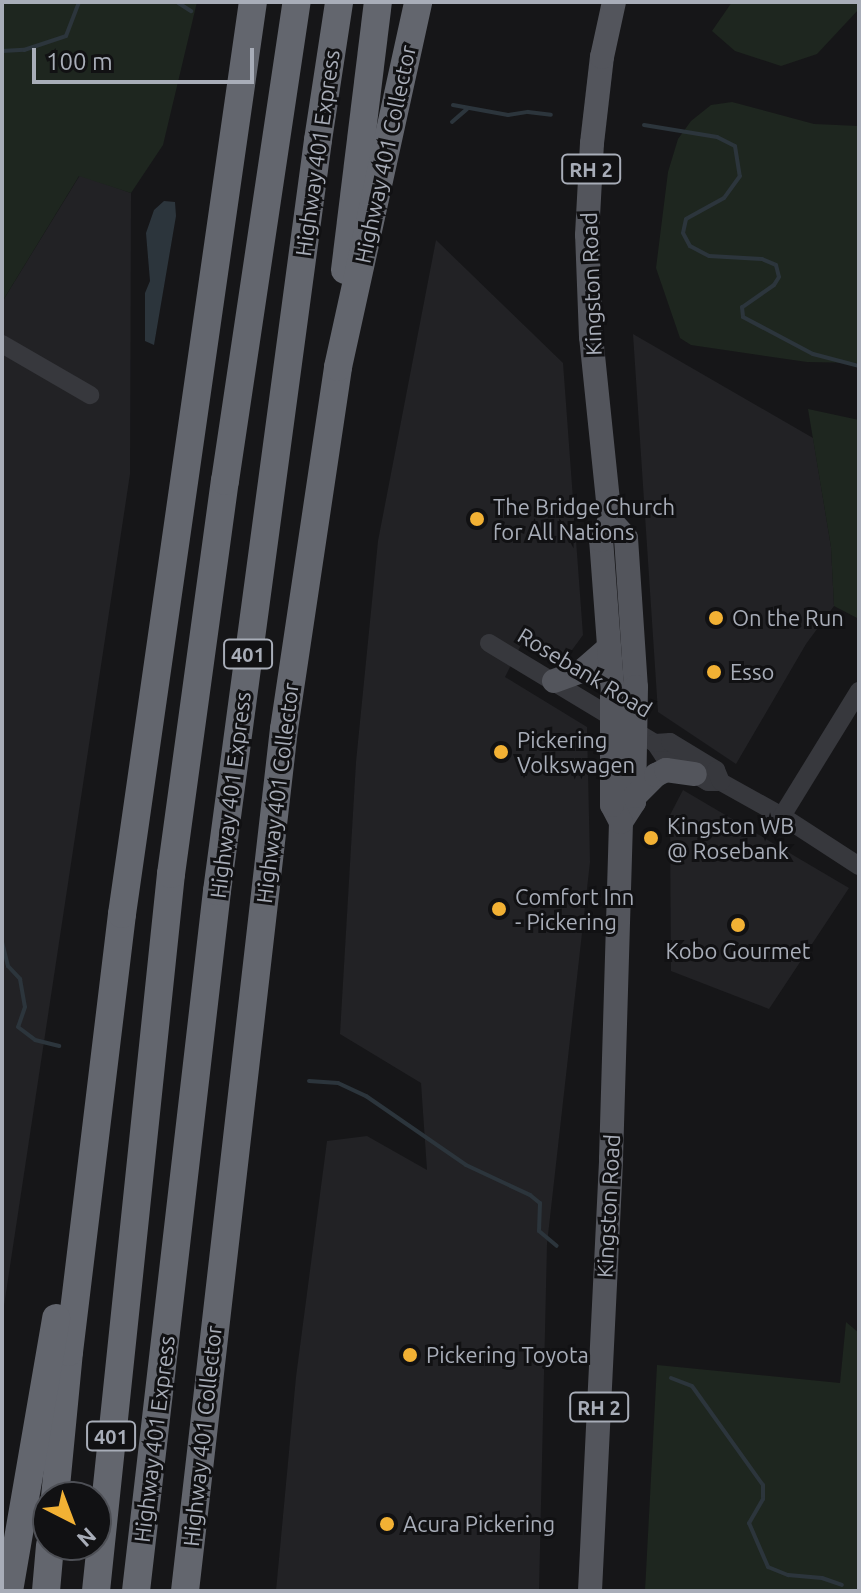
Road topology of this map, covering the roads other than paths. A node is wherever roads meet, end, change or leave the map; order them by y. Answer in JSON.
{"nodes":[{"id":1,"x":253,"y":2,"type":"edge"},
{"id":2,"x":297,"y":2,"type":"edge"},
{"id":3,"x":339,"y":2,"type":"edge"},
{"id":4,"x":378,"y":2,"type":"edge"},
{"id":5,"x":418,"y":2,"type":"edge"},
{"id":6,"x":614,"y":2,"type":"edge"},
{"id":7,"x":2,"y":344,"type":"edge"},
{"id":8,"x":338,"y":367,"type":"junction"},
{"id":9,"x":90,"y":395,"type":"dead end"},
{"id":10,"x":610,"y":520,"type":"junction"},
{"id":11,"x":489,"y":643,"type":"dead end"},
{"id":12,"x":608,"y":648,"type":"junction"},
{"id":13,"x":554,"y":681,"type":"junction"},
{"id":14,"x":859,"y":691,"type":"edge"},
{"id":15,"x":612,"y":717,"type":"junction"},
{"id":16,"x":646,"y":737,"type":"junction"},
{"id":17,"x":695,"y":774,"type":"junction"},
{"id":18,"x":721,"y":782,"type":"junction"},
{"id":19,"x":635,"y":796,"type":"junction"},
{"id":20,"x":782,"y":816,"type":"junction"},
{"id":21,"x":621,"y":822,"type":"junction"},
{"id":22,"x":859,"y":866,"type":"edge"},
{"id":23,"x":97,"y":1114,"type":"junction"},
{"id":24,"x":200,"y":1456,"type":"junction"},
{"id":25,"x":57,"y":1481,"type":"edge"},
{"id":26,"x":49,"y":1561,"type":"edge"},
{"id":27,"x":9,"y":1591,"type":"edge"},
{"id":28,"x":46,"y":1591,"type":"edge"},
{"id":29,"x":96,"y":1591,"type":"edge"},
{"id":30,"x":136,"y":1591,"type":"edge"},
{"id":31,"x":185,"y":1591,"type":"edge"},
{"id":32,"x":201,"y":1591,"type":"edge"},
{"id":33,"x":590,"y":1591,"type":"edge"}],
"edges":[{"from":1,"to":23,"type":"highway","number":"401"},
{"from":2,"to":29,"type":"highway","name":"Highway 401 Express","number":"401"},
{"from":3,"to":30,"type":"highway","name":"Highway 401 Express","number":"401"},
{"from":4,"to":8,"type":"highway"},
{"from":5,"to":8,"type":"highway","name":"Highway 401 Collector","number":"401"},
{"from":6,"to":10,"type":"main road","name":"Kingston Road","number":"RH 2"},
{"from":7,"to":9,"type":"street"},
{"from":8,"to":24,"type":"highway","name":"Highway 401 Collector","number":"401"},
{"from":10,"to":12,"type":"main road","name":"Kingston Road","number":"RH 2"},
{"from":10,"to":16,"type":"main road","name":"Kingston Road","number":"RH 2"},
{"from":11,"to":13,"type":"street","name":"Rosebank Road"},
{"from":12,"to":13,"type":"main road"},
{"from":12,"to":15,"type":"main road","name":"Kingston Road","number":"RH 2"},
{"from":13,"to":15,"type":"street","name":"Rosebank Road"},
{"from":14,"to":20,"type":"street"},
{"from":15,"to":16,"type":"street","name":"Rosebank Road"},
{"from":15,"to":21,"type":"main road","name":"Kingston Road","number":"RH 2"},
{"from":16,"to":17,"type":"street","name":"Rosebank Road"},
{"from":16,"to":18,"type":"street","name":"Rosebank Road"},
{"from":16,"to":19,"type":"main road","name":"Kingston Road","number":"RH 2"},
{"from":17,"to":18,"type":"street","name":"Rosebank Road"},
{"from":17,"to":19,"type":"main road"},
{"from":18,"to":20,"type":"street","name":"Rosebank Road"},
{"from":19,"to":21,"type":"main road","name":"Kingston Road","number":"RH 2"},
{"from":20,"to":22,"type":"street","name":"Rosebank Road"},
{"from":21,"to":33,"type":"main road","name":"Kingston Road","number":"RH 2"},
{"from":23,"to":25,"type":"highway","number":"401"},
{"from":23,"to":27,"type":"highway"},
{"from":24,"to":31,"type":"highway","name":"Highway 401 Collector","number":"401"},
{"from":24,"to":32,"type":"highway"},
{"from":26,"to":28,"type":"highway"}]}
